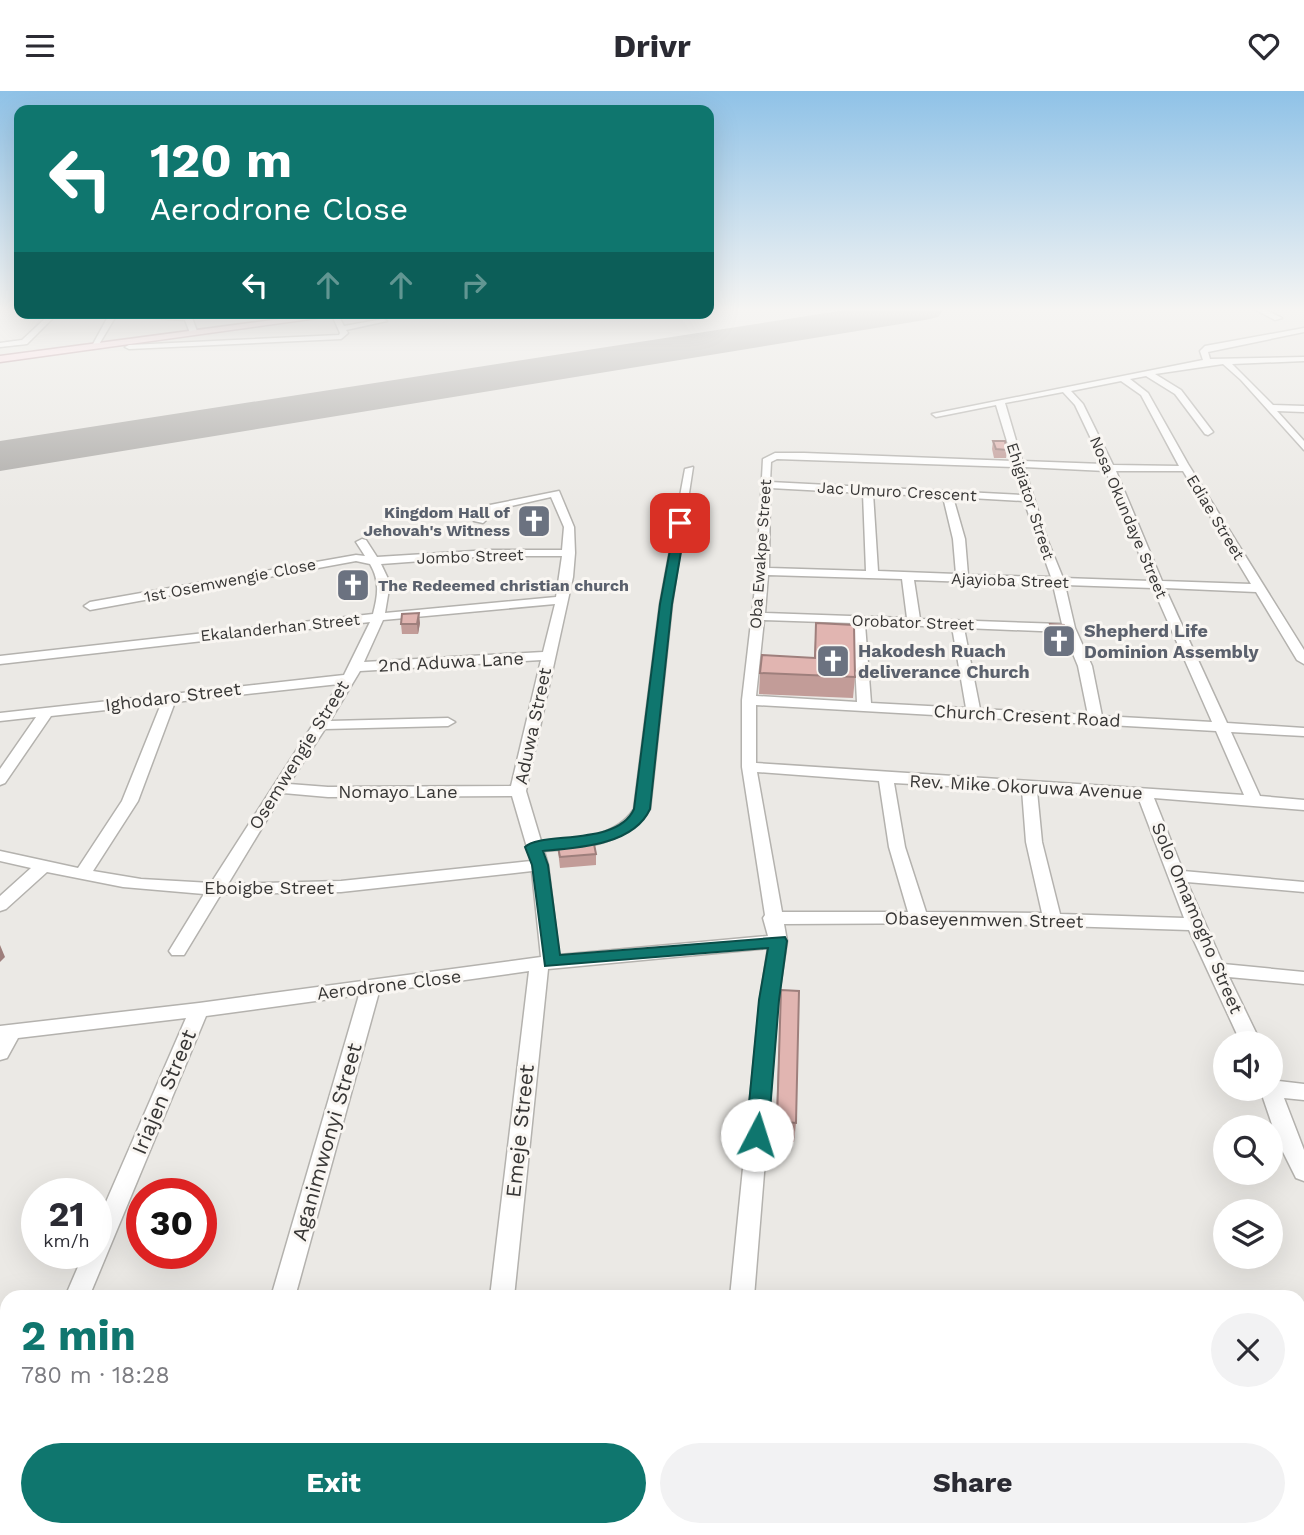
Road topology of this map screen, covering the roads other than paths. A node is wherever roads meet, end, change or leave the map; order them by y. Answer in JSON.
{"nodes":[{"id":1,"x":1134,"y":376,"type":"edge"},
{"id":2,"x":1153,"y":376,"type":"edge"},
{"id":3,"x":1239,"y":376,"type":"edge"},
{"id":4,"x":1124,"y":379,"type":"junction"},
{"id":5,"x":1066,"y":391,"type":"junction"},
{"id":6,"x":1000,"y":403,"type":"junction"},
{"id":7,"x":1272,"y":408,"type":"junction"},
{"id":8,"x":1304,"y":409,"type":"edge"},
{"id":9,"x":936,"y":414,"type":"dead end"},
{"id":10,"x":1208,"y":432,"type":"dead end"},
{"id":11,"x":1304,"y":447,"type":"edge"},
{"id":12,"x":1019,"y":463,"type":"junction"},
{"id":13,"x":1110,"y":468,"type":"junction"},
{"id":14,"x":1186,"y":468,"type":"junction"},
{"id":15,"x":690,"y":469,"type":"dead end"},
{"id":16,"x":765,"y":485,"type":"junction"},
{"id":17,"x":868,"y":491,"type":"junction"},
{"id":18,"x":555,"y":493,"type":"joint"},
{"id":19,"x":947,"y":493,"type":"junction"},
{"id":20,"x":1029,"y":498,"type":"junction"},
{"id":21,"x":479,"y":521,"type":"dead end"},
{"id":22,"x":362,"y":542,"type":"dead end"},
{"id":23,"x":569,"y":553,"type":"junction"},
{"id":24,"x":371,"y":561,"type":"junction"},
{"id":25,"x":763,"y":571,"type":"junction"},
{"id":26,"x":872,"y":574,"type":"junction"},
{"id":27,"x":907,"y":575,"type":"junction"},
{"id":28,"x":962,"y":578,"type":"junction"},
{"id":29,"x":1058,"y":581,"type":"junction"},
{"id":30,"x":1158,"y":586,"type":"junction"},
{"id":31,"x":1258,"y":588,"type":"junction"},
{"id":32,"x":560,"y":600,"type":"junction"},
{"id":33,"x":90,"y":606,"type":"dead end"},
{"id":34,"x":757,"y":616,"type":"junction"},
{"id":35,"x":378,"y":617,"type":"junction"},
{"id":36,"x":859,"y":620,"type":"junction"},
{"id":37,"x":914,"y":621,"type":"junction"},
{"id":38,"x":957,"y":623,"type":"junction"},
{"id":39,"x":1069,"y":628,"type":"junction"},
{"id":40,"x":548,"y":656,"type":"junction"},
{"id":41,"x":0,"y":660,"type":"edge"},
{"id":42,"x":1304,"y":660,"type":"edge"},
{"id":43,"x":350,"y":673,"type":"junction"},
{"id":44,"x":170,"y":697,"type":"junction"},
{"id":45,"x":749,"y":700,"type":"junction"},
{"id":46,"x":864,"y":708,"type":"junction"},
{"id":47,"x":46,"y":713,"type":"junction"},
{"id":48,"x":974,"y":713,"type":"junction"},
{"id":49,"x":0,"y":717,"type":"edge"},
{"id":50,"x":1096,"y":719,"type":"junction"},
{"id":51,"x":448,"y":722,"type":"dead end"},
{"id":52,"x":322,"y":725,"type":"junction"},
{"id":53,"x":1223,"y":728,"type":"junction"},
{"id":54,"x":1304,"y":732,"type":"edge"},
{"id":55,"x":749,"y":768,"type":"junction"},
{"id":56,"x":0,"y":780,"type":"edge"},
{"id":57,"x":886,"y":780,"type":"junction"},
{"id":58,"x":279,"y":788,"type":"junction"},
{"id":59,"x":1029,"y":788,"type":"junction"},
{"id":60,"x":518,"y":791,"type":"junction"},
{"id":61,"x":1144,"y":793,"type":"junction"},
{"id":62,"x":1254,"y":800,"type":"junction"},
{"id":63,"x":1304,"y":805,"type":"edge"},
{"id":64,"x":533,"y":847,"type":"junction"},
{"id":65,"x":0,"y":856,"type":"edge"},
{"id":66,"x":44,"y":865,"type":"junction"},
{"id":67,"x":540,"y":865,"type":"junction"},
{"id":68,"x":83,"y":874,"type":"junction"},
{"id":69,"x":1175,"y":876,"type":"junction"},
{"id":70,"x":1304,"y":887,"type":"edge"},
{"id":71,"x":216,"y":889,"type":"junction"},
{"id":72,"x":0,"y":905,"type":"edge"},
{"id":73,"x":772,"y":918,"type":"junction"},
{"id":74,"x":919,"y":918,"type":"junction"},
{"id":75,"x":1054,"y":921,"type":"junction"},
{"id":76,"x":1195,"y":924,"type":"junction"},
{"id":77,"x":778,"y":941,"type":"junction"},
{"id":78,"x":178,"y":951,"type":"dead end"},
{"id":79,"x":545,"y":964,"type":"junction"},
{"id":80,"x":1219,"y":970,"type":"junction"},
{"id":81,"x":1304,"y":978,"type":"edge"},
{"id":82,"x":371,"y":987,"type":"junction"},
{"id":83,"x":199,"y":1010,"type":"junction"},
{"id":84,"x":1246,"y":1031,"type":"edge"},
{"id":85,"x":6,"y":1033,"type":"edge"},
{"id":86,"x":0,"y":1053,"type":"edge"},
{"id":87,"x":1283,"y":1089,"type":"edge"},
{"id":88,"x":1304,"y":1092,"type":"edge"},
{"id":89,"x":1275,"y":1101,"type":"edge"},
{"id":90,"x":1304,"y":1172,"type":"edge"},
{"id":91,"x":112,"y":1214,"type":"edge"},
{"id":92,"x":89,"y":1269,"type":"edge"},
{"id":93,"x":80,"y":1290,"type":"edge"},
{"id":94,"x":286,"y":1290,"type":"edge"},
{"id":95,"x":503,"y":1290,"type":"edge"},
{"id":96,"x":743,"y":1290,"type":"edge"}],
"edges":[{"from":1,"to":4,"type":"street"},
{"from":2,"to":10,"type":"street"},
{"from":3,"to":7,"type":"street"},
{"from":4,"to":5,"type":"street"},
{"from":4,"to":14,"type":"street","name":"Ediae Street"},
{"from":5,"to":6,"type":"street"},
{"from":5,"to":13,"type":"street","name":"Nosa Okundaye Street"},
{"from":6,"to":9,"type":"street"},
{"from":6,"to":12,"type":"street","name":"Ehigiator Street"},
{"from":7,"to":8,"type":"street"},
{"from":7,"to":11,"type":"street"},
{"from":12,"to":13,"type":"street"},
{"from":12,"to":16,"type":"street","name":"Oba Ewakpe Street"},
{"from":12,"to":20,"type":"street","name":"Ehigiator Street"},
{"from":13,"to":14,"type":"street"},
{"from":13,"to":30,"type":"street","name":"Nosa Okundaye Street"},
{"from":14,"to":31,"type":"street","name":"Ediae Street"},
{"from":15,"to":64,"type":"street"},
{"from":16,"to":17,"type":"street","name":"Jac Umuro Crescent"},
{"from":16,"to":25,"type":"street","name":"Oba Ewakpe Street"},
{"from":17,"to":19,"type":"street","name":"Jac Umuro Crescent"},
{"from":17,"to":26,"type":"street"},
{"from":18,"to":21,"type":"street"},
{"from":18,"to":23,"type":"street","name":"Aduwa Street"},
{"from":19,"to":20,"type":"street","name":"Jac Umuro Crescent"},
{"from":19,"to":28,"type":"street"},
{"from":20,"to":29,"type":"street","name":"Ehigiator Street"},
{"from":22,"to":24,"type":"street","name":"Osemwengie Street"},
{"from":23,"to":24,"type":"street","name":"Jombo Street"},
{"from":23,"to":32,"type":"street","name":"Aduwa Street"},
{"from":24,"to":33,"type":"street","name":"1st Osemwengie Close"},
{"from":24,"to":35,"type":"street","name":"Osemwengie Street"},
{"from":25,"to":26,"type":"street","name":"Ajayioba Street"},
{"from":25,"to":34,"type":"street","name":"Oba Ewakpe Street"},
{"from":26,"to":27,"type":"street","name":"Ajayioba Street"},
{"from":27,"to":28,"type":"street","name":"Ajayioba Street"},
{"from":27,"to":37,"type":"street"},
{"from":28,"to":29,"type":"street","name":"Ajayioba Street"},
{"from":29,"to":30,"type":"street","name":"Ajayioba Street"},
{"from":29,"to":39,"type":"street","name":"Ehigiator Street"},
{"from":30,"to":31,"type":"street","name":"Ajayioba Street"},
{"from":30,"to":53,"type":"street","name":"Nosa Okundaye Street"},
{"from":31,"to":42,"type":"street","name":"Ediae Street"},
{"from":32,"to":35,"type":"street","name":"Ekalanderhan Street"},
{"from":32,"to":40,"type":"street","name":"Aduwa Street"},
{"from":34,"to":36,"type":"street","name":"Orobator Street"},
{"from":34,"to":45,"type":"street","name":"Oba Ewakpe Street"},
{"from":35,"to":41,"type":"street","name":"Ekalanderhan Street"},
{"from":35,"to":43,"type":"street","name":"Osemwengie Street"},
{"from":36,"to":37,"type":"street","name":"Orobator Street"},
{"from":36,"to":46,"type":"street"},
{"from":37,"to":38,"type":"street","name":"Orobator Street"},
{"from":38,"to":39,"type":"street","name":"Orobator Street"},
{"from":38,"to":48,"type":"street"},
{"from":39,"to":50,"type":"street","name":"Ehigiator Street"},
{"from":40,"to":43,"type":"street","name":"2nd Aduwa Lane"},
{"from":40,"to":60,"type":"street","name":"Aduwa Street"},
{"from":43,"to":44,"type":"street","name":"Ighodaro Street"},
{"from":43,"to":52,"type":"street","name":"Osemwengie Street"},
{"from":44,"to":47,"type":"street","name":"Ighodaro Street"},
{"from":44,"to":68,"type":"street"},
{"from":45,"to":46,"type":"street","name":"Church Cresent Road"},
{"from":45,"to":55,"type":"street","name":"Oba Ewakpe Street"},
{"from":46,"to":48,"type":"street","name":"Church Cresent Road"},
{"from":47,"to":49,"type":"street","name":"Ighodaro Street"},
{"from":47,"to":56,"type":"street"},
{"from":48,"to":50,"type":"street","name":"Church Cresent Road"},
{"from":50,"to":53,"type":"street","name":"Church Cresent Road"},
{"from":51,"to":52,"type":"street"},
{"from":52,"to":58,"type":"street","name":"Osemwengie Street"},
{"from":53,"to":54,"type":"street","name":"Church Cresent Road"},
{"from":53,"to":62,"type":"street","name":"Nosa Okundaye Street"},
{"from":55,"to":57,"type":"street","name":"Rev. Mike Okoruwa Avenue"},
{"from":55,"to":73,"type":"street","name":"Oba Ewakpe Street"},
{"from":57,"to":59,"type":"street","name":"Rev. Mike Okoruwa Avenue"},
{"from":57,"to":74,"type":"street"},
{"from":58,"to":60,"type":"street","name":"Nomayo Lane"},
{"from":58,"to":71,"type":"street","name":"Osemwengie Street"},
{"from":59,"to":61,"type":"street","name":"Rev. Mike Okoruwa Avenue"},
{"from":59,"to":75,"type":"street"},
{"from":60,"to":64,"type":"street","name":"Aduwa Street"},
{"from":61,"to":62,"type":"street","name":"Rev. Mike Okoruwa Avenue"},
{"from":61,"to":69,"type":"street","name":"Solo Omamogho Street"},
{"from":62,"to":63,"type":"street","name":"Rev. Mike Okoruwa Avenue"},
{"from":64,"to":67,"type":"street","name":"Aduwa Street"},
{"from":65,"to":66,"type":"street","name":"Eboigbe Street"},
{"from":66,"to":68,"type":"street","name":"Eboigbe Street"},
{"from":66,"to":72,"type":"street"},
{"from":67,"to":71,"type":"street","name":"Eboigbe Street"},
{"from":67,"to":79,"type":"street","name":"Aduwa Street"},
{"from":68,"to":71,"type":"street","name":"Eboigbe Street"},
{"from":69,"to":70,"type":"street"},
{"from":69,"to":76,"type":"street","name":"Solo Omamogho Street"},
{"from":71,"to":78,"type":"street","name":"Osemwengie Street"},
{"from":73,"to":74,"type":"street","name":"Obaseyenmwen Street"},
{"from":73,"to":77,"type":"street","name":"Oba Ewakpe Street"},
{"from":74,"to":75,"type":"street","name":"Obaseyenmwen Street"},
{"from":75,"to":76,"type":"street","name":"Obaseyenmwen Street"},
{"from":76,"to":80,"type":"street","name":"Solo Omamogho Street"},
{"from":77,"to":79,"type":"street","name":"Aerodrone Close"},
{"from":77,"to":96,"type":"street"},
{"from":79,"to":82,"type":"street","name":"Aerodrone Close"},
{"from":79,"to":95,"type":"street","name":"Emeje Street"},
{"from":80,"to":81,"type":"street"},
{"from":80,"to":84,"type":"street","name":"Solo Omamogho Street"},
{"from":82,"to":83,"type":"street","name":"Aerodrone Close"},
{"from":82,"to":94,"type":"street","name":"Aganimwonyi Street"},
{"from":83,"to":85,"type":"street","name":"Aerodrone Close"},
{"from":83,"to":91,"type":"street","name":"Iriajen Street"},
{"from":85,"to":86,"type":"street"},
{"from":87,"to":88,"type":"street"},
{"from":89,"to":90,"type":"street"},
{"from":92,"to":93,"type":"street","name":"Iriajen Street"}]}
